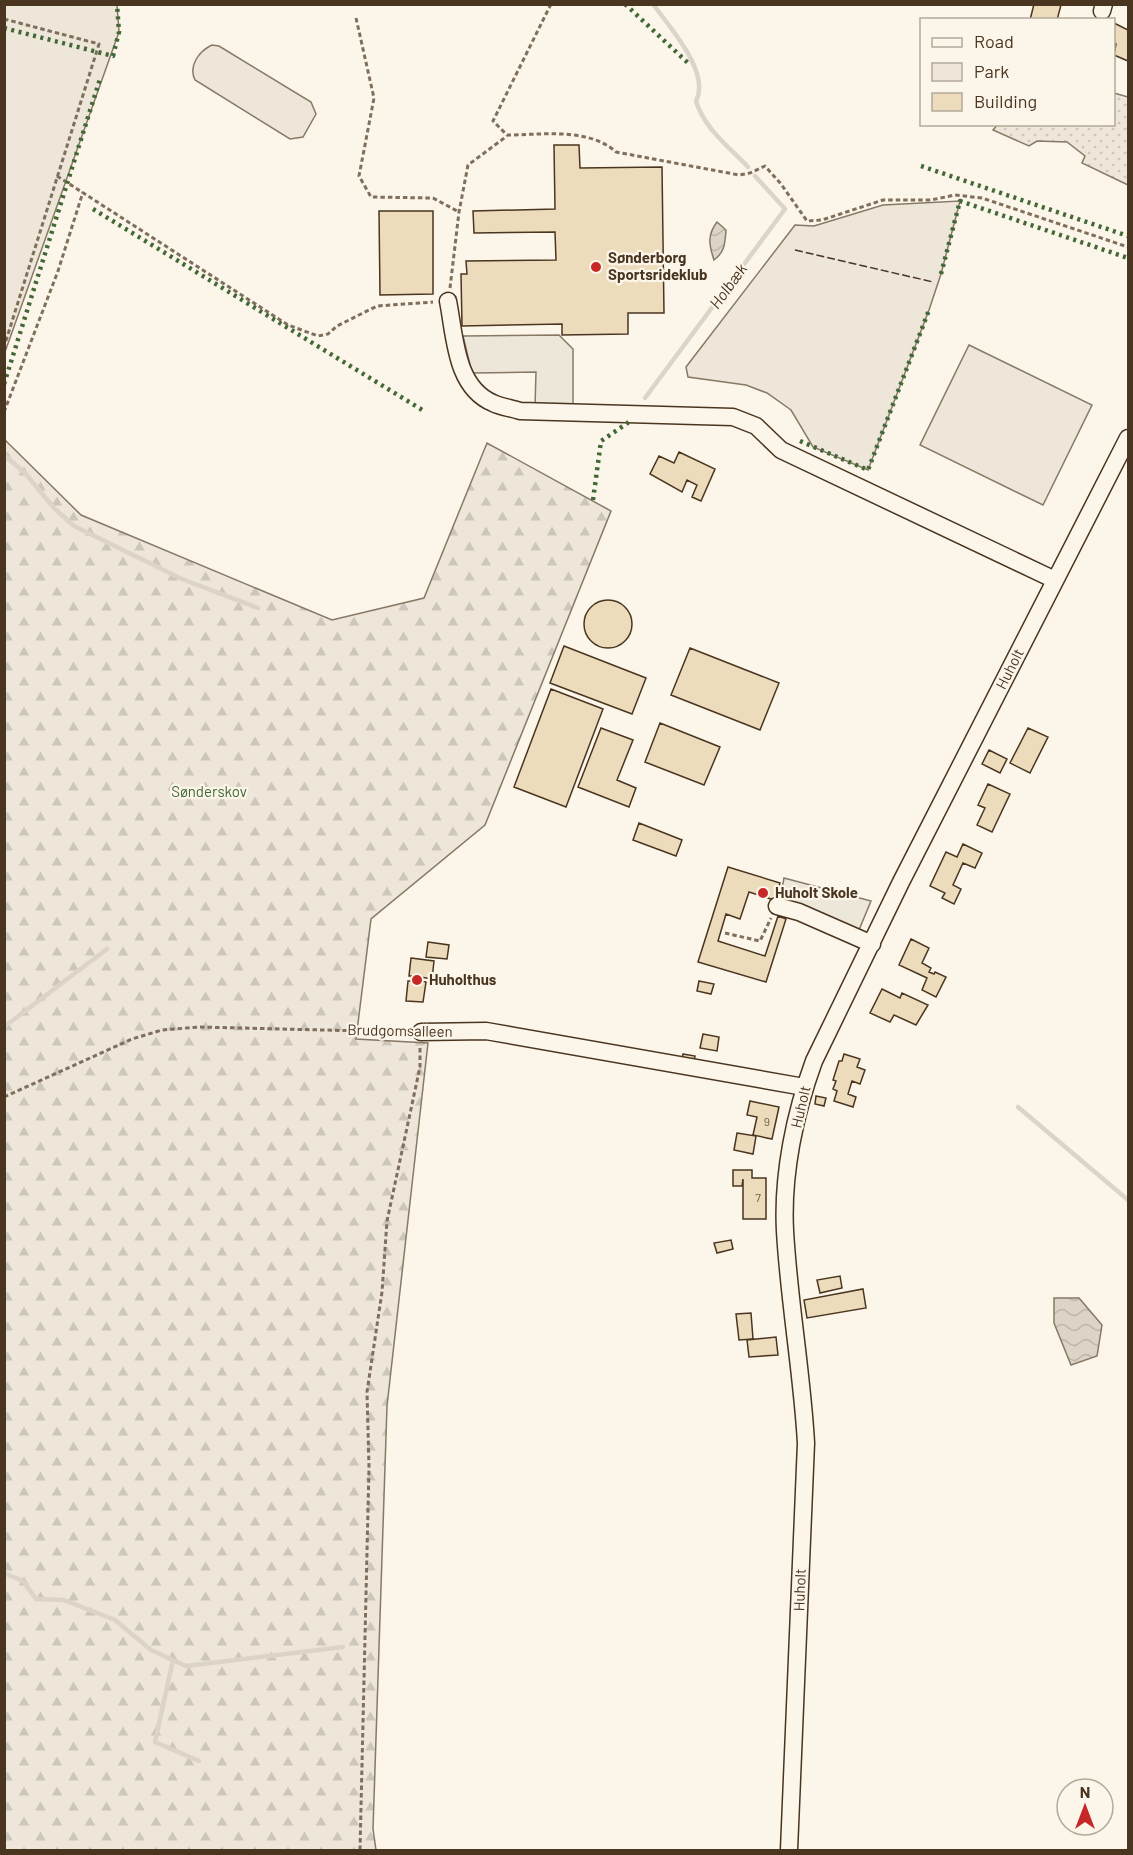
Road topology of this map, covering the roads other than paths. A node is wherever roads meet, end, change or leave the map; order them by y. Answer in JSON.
{"nodes":[{"id":1,"x":448,"y":301,"type":"road end"},
{"id":2,"x":1128,"y":438,"type":"edge"},
{"id":3,"x":1056,"y":580,"type":"junction"},
{"id":4,"x":777,"y":906,"type":"road end"},
{"id":5,"x":872,"y":944,"type":"junction"},
{"id":6,"x":421,"y":1032,"type":"road end"},
{"id":7,"x":804,"y":1087,"type":"junction"},
{"id":8,"x":789,"y":1851,"type":"edge"}],
"edges":[{"from":1,"to":3,"type":"street"},
{"from":2,"to":3,"type":"street","name":"Huholt"},
{"from":3,"to":5,"type":"street","name":"Huholt"},
{"from":4,"to":5,"type":"street"},
{"from":5,"to":7,"type":"street","name":"Huholt"},
{"from":6,"to":7,"type":"street","name":"Brudgomsalleen"},
{"from":7,"to":8,"type":"street","name":"Huholt"}]}
